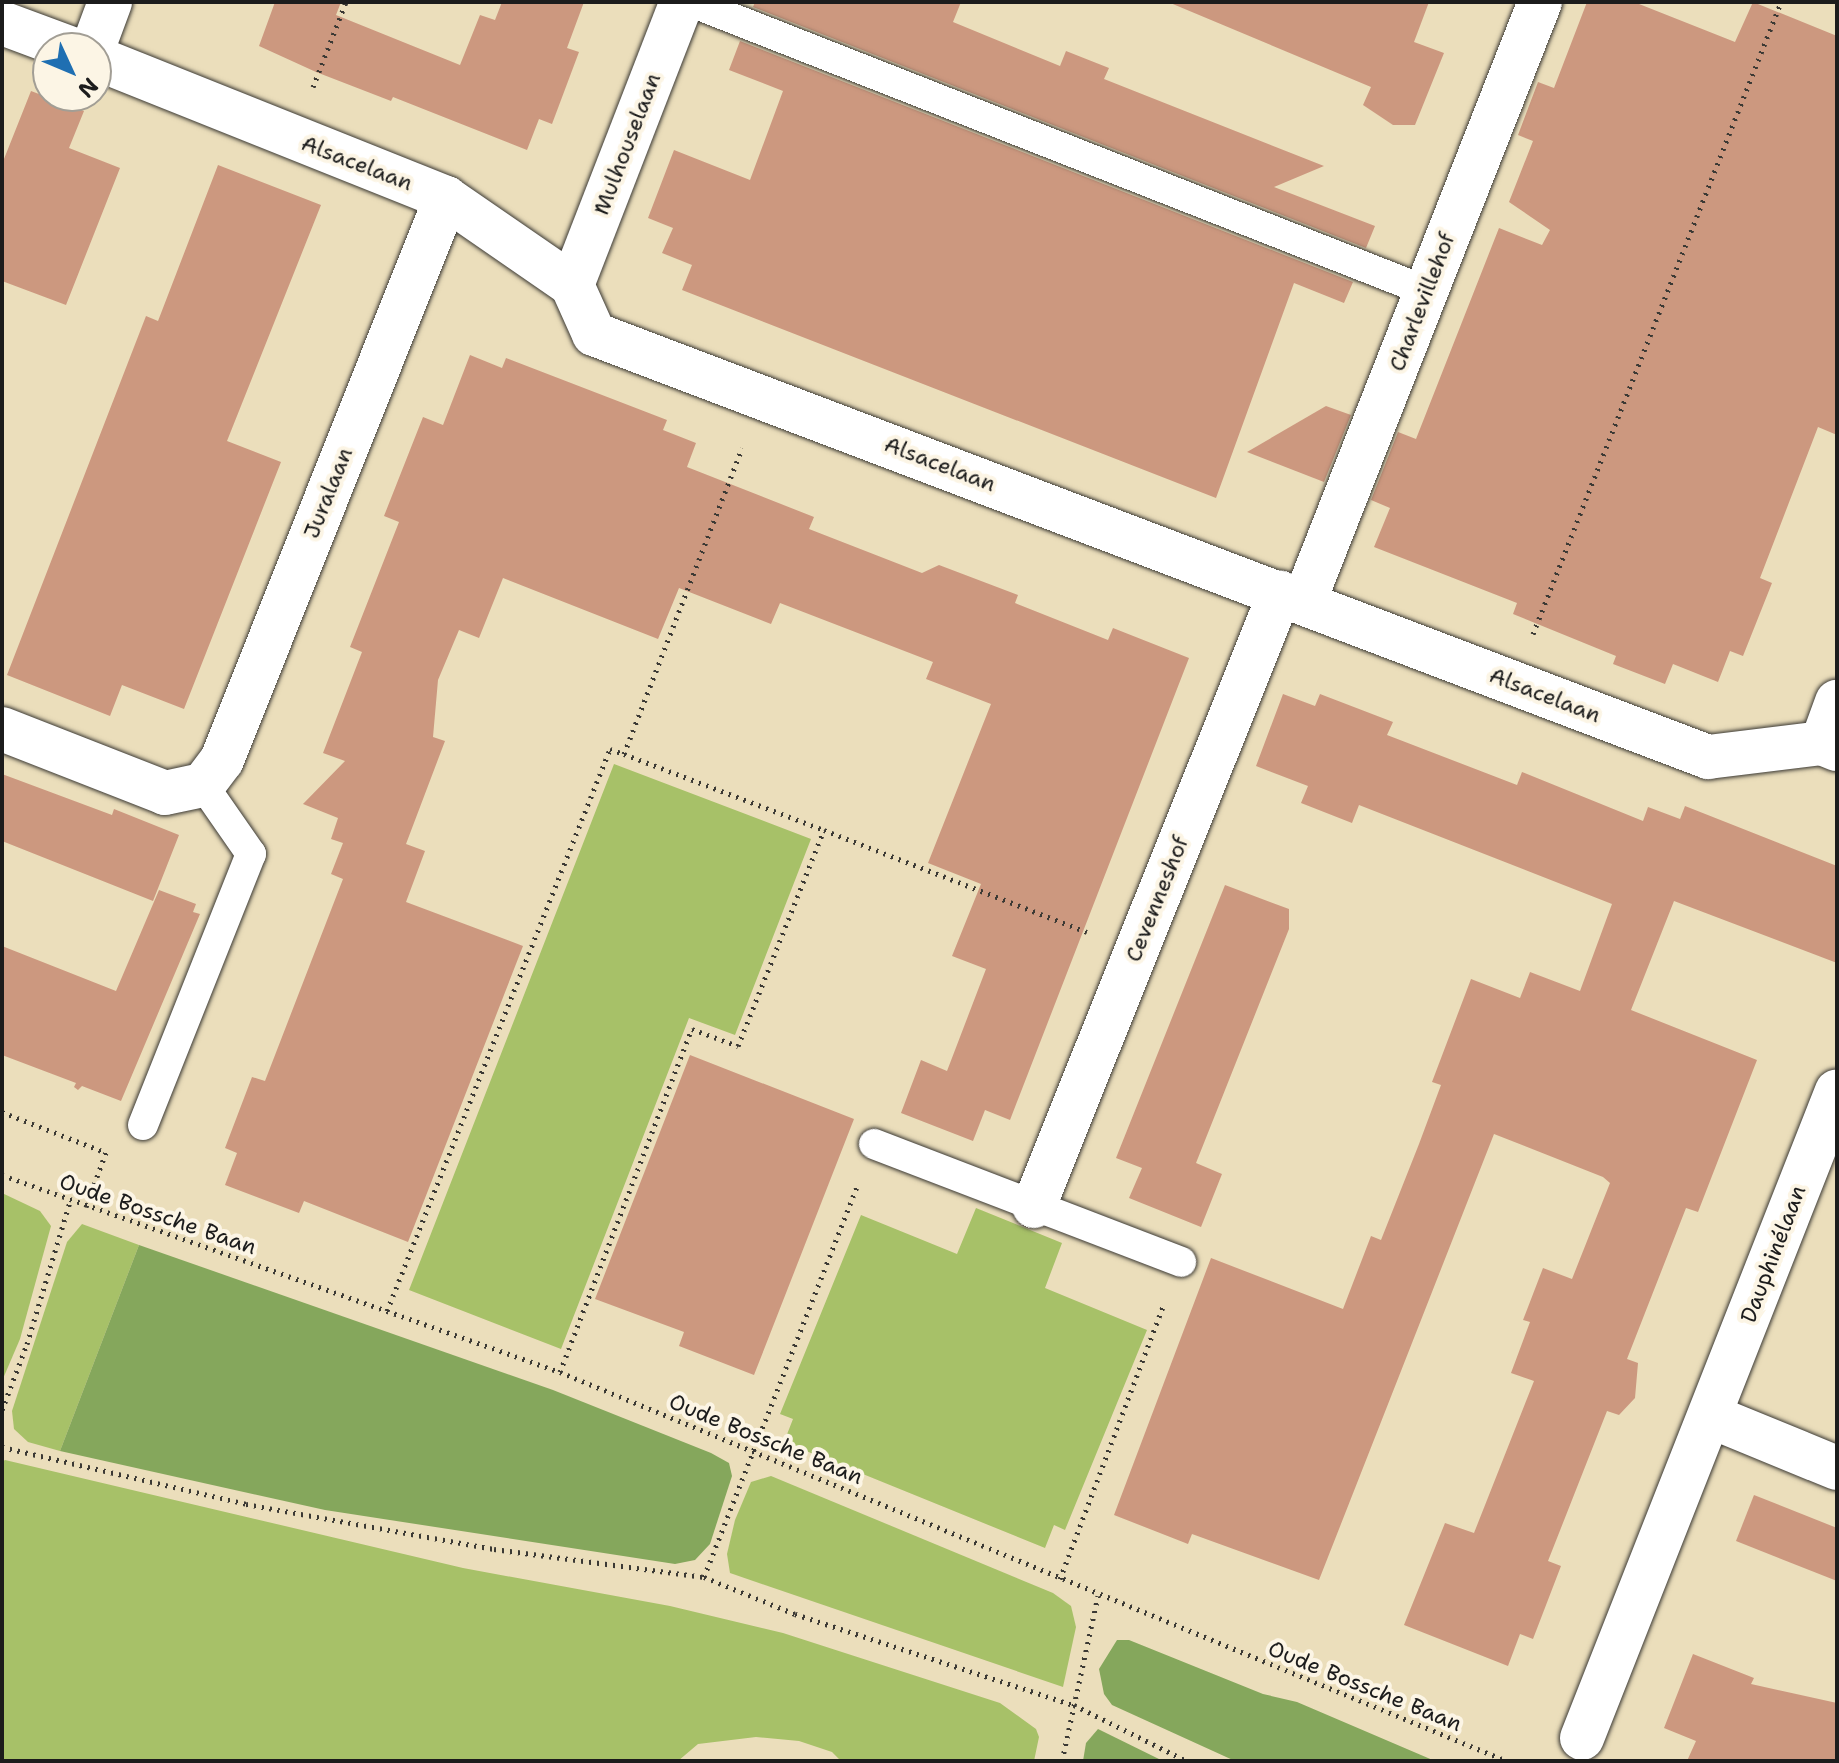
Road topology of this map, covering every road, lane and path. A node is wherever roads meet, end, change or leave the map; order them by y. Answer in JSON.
{"nodes":[{"id":1,"x":110,"y":2,"type":"edge"},
{"id":2,"x":346,"y":2,"type":"edge"},
{"id":3,"x":682,"y":2,"type":"edge"},
{"id":4,"x":691,"y":2,"type":"edge"},
{"id":5,"x":1540,"y":2,"type":"edge"},
{"id":6,"x":1781,"y":2,"type":"edge"},
{"id":7,"x":2,"y":23,"type":"edge"},
{"id":8,"x":99,"y":32,"type":"edge"},
{"id":9,"x":32,"y":34,"type":"edge"},
{"id":10,"x":112,"y":64,"type":"edge"},
{"id":11,"x":294,"y":138,"type":"junction"},
{"id":12,"x":446,"y":198,"type":"junction"},
{"id":13,"x":572,"y":285,"type":"junction"},
{"id":14,"x":1426,"y":291,"type":"junction"},
{"id":15,"x":762,"y":397,"type":"junction"},
{"id":16,"x":1292,"y":597,"type":"junction"},
{"id":17,"x":1514,"y":682,"type":"junction"},
{"id":18,"x":1837,"y":702,"type":"edge"},
{"id":19,"x":2,"y":729,"type":"edge"},
{"id":20,"x":1830,"y":746,"type":"edge"},
{"id":21,"x":624,"y":754,"type":"junction"},
{"id":22,"x":203,"y":785,"type":"junction"},
{"id":23,"x":824,"y":830,"type":"junction"},
{"id":24,"x":1137,"y":951,"type":"junction"},
{"id":25,"x":1837,"y":1091,"type":"edge"},
{"id":26,"x":2,"y":1112,"type":"edge"},
{"id":27,"x":143,"y":1125,"type":"dead end"},
{"id":28,"x":874,"y":1144,"type":"joint"},
{"id":29,"x":105,"y":1152,"type":"dead end"},
{"id":30,"x":2,"y":1175,"type":"edge"},
{"id":31,"x":70,"y":1202,"type":"junction"},
{"id":32,"x":1034,"y":1206,"type":"junction"},
{"id":33,"x":1181,"y":1262,"type":"joint"},
{"id":34,"x":387,"y":1311,"type":"junction"},
{"id":35,"x":560,"y":1372,"type":"junction"},
{"id":36,"x":2,"y":1410,"type":"edge"},
{"id":37,"x":1710,"y":1416,"type":"junction"},
{"id":38,"x":2,"y":1447,"type":"edge"},
{"id":39,"x":751,"y":1449,"type":"junction"},
{"id":40,"x":1837,"y":1468,"type":"edge"},
{"id":41,"x":704,"y":1577,"type":"junction"},
{"id":42,"x":1060,"y":1579,"type":"junction"},
{"id":43,"x":1098,"y":1596,"type":"junction"},
{"id":44,"x":1074,"y":1705,"type":"junction"},
{"id":45,"x":1582,"y":1738,"type":"dead end"},
{"id":46,"x":1062,"y":1761,"type":"edge"},
{"id":47,"x":1187,"y":1761,"type":"edge"},
{"id":48,"x":1507,"y":1761,"type":"edge"}],
"edges":[{"from":1,"to":8,"type":"street"},
{"from":2,"to":11,"type":"path"},
{"from":3,"to":13,"type":"street","name":"Mulhouselaan"},
{"from":4,"to":14,"type":"lane"},
{"from":5,"to":14,"type":"street","name":"Charlevillehof"},
{"from":6,"to":17,"type":"path"},
{"from":7,"to":9,"type":"street"},
{"from":10,"to":11,"type":"street","name":"Alsacelaan"},
{"from":11,"to":12,"type":"street","name":"Alsacelaan"},
{"from":12,"to":13,"type":"street","name":"Alsacelaan"},
{"from":12,"to":22,"type":"street","name":"Juralaan"},
{"from":13,"to":15,"type":"street","name":"Alsacelaan"},
{"from":14,"to":16,"type":"street","name":"Charlevillehof"},
{"from":15,"to":16,"type":"street","name":"Alsacelaan"},
{"from":15,"to":21,"type":"path"},
{"from":16,"to":17,"type":"street","name":"Alsacelaan"},
{"from":16,"to":24,"type":"street","name":"Cevenneshof"},
{"from":17,"to":20,"type":"street","name":"Alsacelaan"},
{"from":18,"to":20,"type":"street"},
{"from":19,"to":22,"type":"street"},
{"from":21,"to":23,"type":"path"},
{"from":21,"to":34,"type":"path"},
{"from":22,"to":27,"type":"lane"},
{"from":23,"to":24,"type":"path"},
{"from":23,"to":35,"type":"path"},
{"from":24,"to":32,"type":"street","name":"Cevenneshof"},
{"from":25,"to":37,"type":"street","name":"Dauphinélaan"},
{"from":26,"to":29,"type":"path"},
{"from":28,"to":32,"type":"lane"},
{"from":28,"to":39,"type":"path"},
{"from":30,"to":31,"type":"path","name":"Oude Bossche Baan"},
{"from":31,"to":34,"type":"path","name":"Oude Bossche Baan"},
{"from":31,"to":36,"type":"path"},
{"from":32,"to":33,"type":"lane"},
{"from":33,"to":42,"type":"path"},
{"from":34,"to":35,"type":"path","name":"Oude Bossche Baan"},
{"from":35,"to":39,"type":"path","name":"Oude Bossche Baan"},
{"from":37,"to":40,"type":"street"},
{"from":37,"to":45,"type":"street","name":"Dauphinélaan"},
{"from":38,"to":41,"type":"path"},
{"from":39,"to":41,"type":"path"},
{"from":39,"to":42,"type":"path","name":"Oude Bossche Baan"},
{"from":41,"to":44,"type":"path"},
{"from":42,"to":43,"type":"path","name":"Oude Bossche Baan"},
{"from":43,"to":44,"type":"path"},
{"from":43,"to":48,"type":"path","name":"Oude Bossche Baan"},
{"from":44,"to":46,"type":"path"},
{"from":44,"to":47,"type":"path"}]}
